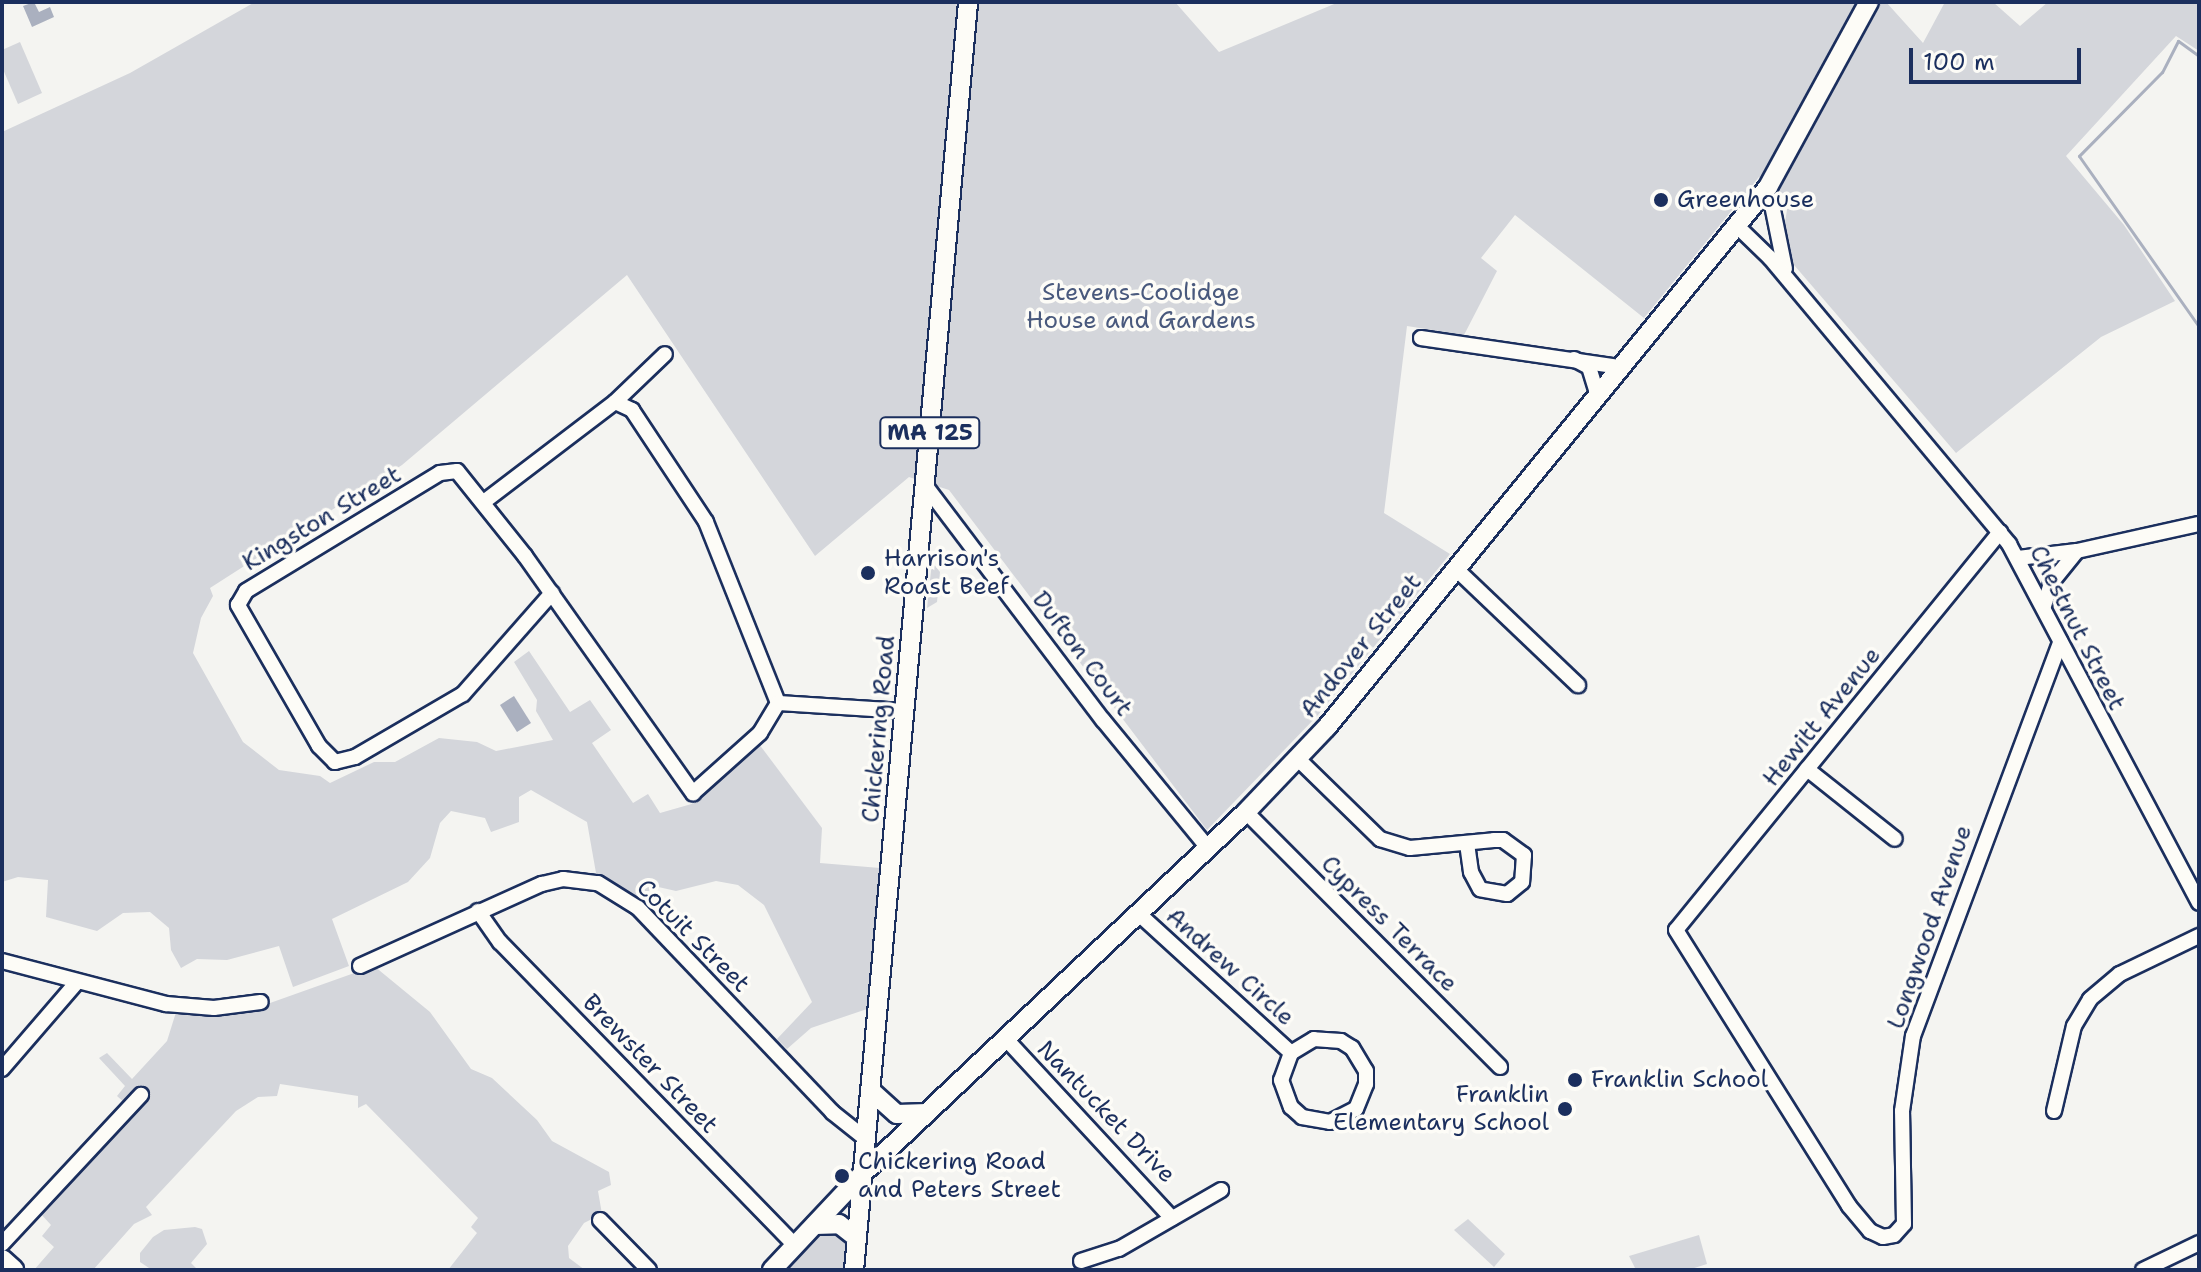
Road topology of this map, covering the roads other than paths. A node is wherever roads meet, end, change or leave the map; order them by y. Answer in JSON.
{"nodes":[{"id":1,"x":968,"y":2,"type":"edge"},
{"id":2,"x":1869,"y":2,"type":"edge"},
{"id":3,"x":1762,"y":195,"type":"junction"},
{"id":4,"x":1738,"y":227,"type":"junction"},
{"id":5,"x":1792,"y":284,"type":"junction"},
{"id":6,"x":1421,"y":338,"type":"dead end"},
{"id":7,"x":665,"y":354,"type":"dead end"},
{"id":8,"x":1570,"y":357,"type":"junction"},
{"id":9,"x":1619,"y":367,"type":"junction"},
{"id":10,"x":1597,"y":394,"type":"junction"},
{"id":11,"x":615,"y":402,"type":"junction"},
{"id":12,"x":925,"y":485,"type":"junction"},
{"id":13,"x":485,"y":501,"type":"junction"},
{"id":14,"x":2199,"y":524,"type":"edge"},
{"id":15,"x":2000,"y":532,"type":"junction"},
{"id":16,"x":2077,"y":551,"type":"junction"},
{"id":17,"x":2018,"y":558,"type":"junction"},
{"id":18,"x":1455,"y":568,"type":"junction"},
{"id":19,"x":552,"y":593,"type":"junction"},
{"id":20,"x":2044,"y":606,"type":"junction"},
{"id":21,"x":2060,"y":642,"type":"junction"},
{"id":22,"x":1578,"y":685,"type":"dead end"},
{"id":23,"x":778,"y":703,"type":"junction"},
{"id":24,"x":905,"y":711,"type":"junction"},
{"id":25,"x":1298,"y":759,"type":"junction"},
{"id":26,"x":1807,"y":769,"type":"junction"},
{"id":27,"x":1246,"y":812,"type":"junction"},
{"id":28,"x":1895,"y":839,"type":"dead end"},
{"id":29,"x":1467,"y":843,"type":"junction"},
{"id":30,"x":1208,"y":848,"type":"junction"},
{"id":31,"x":2199,"y":903,"type":"edge"},
{"id":32,"x":478,"y":911,"type":"junction"},
{"id":33,"x":1139,"y":914,"type":"junction"},
{"id":34,"x":1676,"y":930,"type":"joint"},
{"id":35,"x":2199,"y":936,"type":"edge"},
{"id":36,"x":2,"y":961,"type":"edge"},
{"id":37,"x":360,"y":966,"type":"dead end"},
{"id":38,"x":77,"y":982,"type":"junction"},
{"id":39,"x":261,"y":1002,"type":"dead end"},
{"id":40,"x":1006,"y":1039,"type":"junction"},
{"id":41,"x":1291,"y":1053,"type":"junction"},
{"id":42,"x":1500,"y":1067,"type":"dead end"},
{"id":43,"x":2,"y":1069,"type":"edge"},
{"id":44,"x":870,"y":1090,"type":"junction"},
{"id":45,"x":141,"y":1095,"type":"dead end"},
{"id":46,"x":2054,"y":1111,"type":"dead end"},
{"id":47,"x":927,"y":1113,"type":"junction"},
{"id":48,"x":866,"y":1139,"type":"junction"},
{"id":49,"x":863,"y":1173,"type":"junction"},
{"id":50,"x":1221,"y":1190,"type":"dead end"},
{"id":51,"x":1172,"y":1218,"type":"junction"},
{"id":52,"x":600,"y":1220,"type":"dead end"},
{"id":53,"x":815,"y":1225,"type":"junction"},
{"id":54,"x":857,"y":1238,"type":"junction"},
{"id":55,"x":2199,"y":1243,"type":"edge"},
{"id":56,"x":2,"y":1244,"type":"edge"},
{"id":57,"x":795,"y":1245,"type":"junction"},
{"id":58,"x":2,"y":1260,"type":"edge"},
{"id":59,"x":1081,"y":1261,"type":"dead end"},
{"id":60,"x":13,"y":1270,"type":"edge"},
{"id":61,"x":649,"y":1270,"type":"edge"},
{"id":62,"x":772,"y":1270,"type":"edge"},
{"id":63,"x":854,"y":1270,"type":"edge"},
{"id":64,"x":2143,"y":1270,"type":"edge"}],
"edges":[{"from":1,"to":12,"type":"main road","name":"Chickering Road","number":"MA 125"},
{"from":2,"to":3,"type":"main road","name":"Andover Street"},
{"from":3,"to":4,"type":"main road","name":"Andover Street"},
{"from":3,"to":5,"type":"street","name":"Chestnut Street"},
{"from":4,"to":5,"type":"street","name":"Chestnut Street"},
{"from":4,"to":9,"type":"main road","name":"Andover Street"},
{"from":5,"to":15,"type":"street","name":"Chestnut Street"},
{"from":6,"to":8,"type":"street"},
{"from":7,"to":11,"type":"street"},
{"from":8,"to":9,"type":"street"},
{"from":8,"to":10,"type":"street"},
{"from":9,"to":10,"type":"main road","name":"Andover Street"},
{"from":10,"to":18,"type":"main road","name":"Andover Street"},
{"from":11,"to":13,"type":"street"},
{"from":11,"to":23,"type":"street"},
{"from":12,"to":24,"type":"main road","name":"Chickering Road","number":"MA 125"},
{"from":12,"to":30,"type":"street","name":"Dufton Court"},
{"from":13,"to":19,"type":"street","name":"Kingston Street"},
{"from":13,"to":19,"type":"street","name":"Kingston Street"},
{"from":14,"to":16,"type":"street"},
{"from":15,"to":17,"type":"street","name":"Chestnut Street"},
{"from":15,"to":26,"type":"street","name":"Hewitt Avenue"},
{"from":16,"to":17,"type":"street"},
{"from":16,"to":20,"type":"street"},
{"from":17,"to":20,"type":"street","name":"Chestnut Street"},
{"from":18,"to":22,"type":"street"},
{"from":18,"to":25,"type":"main road","name":"Andover Street"},
{"from":19,"to":23,"type":"street","name":"Kingston Street"},
{"from":20,"to":21,"type":"street","name":"Chestnut Street"},
{"from":21,"to":31,"type":"street","name":"Chestnut Street"},
{"from":21,"to":34,"type":"street","name":"Longwood Avenue"},
{"from":23,"to":24,"type":"street"},
{"from":24,"to":44,"type":"main road","name":"Chickering Road","number":"MA 125"},
{"from":25,"to":27,"type":"main road","name":"Andover Street"},
{"from":25,"to":29,"type":"street"},
{"from":26,"to":28,"type":"street"},
{"from":26,"to":34,"type":"street","name":"Hewitt Avenue"},
{"from":27,"to":30,"type":"main road","name":"Andover Street"},
{"from":27,"to":42,"type":"street","name":"Cypress Terrace"},
{"from":29,"to":29,"type":"street"},
{"from":30,"to":33,"type":"main road","name":"Andover Street"},
{"from":32,"to":37,"type":"street","name":"Cotuit Street"},
{"from":32,"to":48,"type":"street","name":"Cotuit Street"},
{"from":32,"to":57,"type":"street","name":"Brewster Street"},
{"from":33,"to":40,"type":"main road","name":"Andover Street"},
{"from":33,"to":41,"type":"street","name":"Andrew Circle"},
{"from":35,"to":46,"type":"street"},
{"from":36,"to":38,"type":"street"},
{"from":38,"to":39,"type":"street"},
{"from":38,"to":43,"type":"street"},
{"from":40,"to":47,"type":"main road","name":"Andover Street"},
{"from":40,"to":51,"type":"street","name":"Nantucket Drive"},
{"from":41,"to":41,"type":"street","name":"Andrew Circle"},
{"from":44,"to":47,"type":"main road"},
{"from":44,"to":48,"type":"main road","name":"Chickering Road","number":"MA 125"},
{"from":45,"to":56,"type":"street"},
{"from":47,"to":49,"type":"main road","name":"Andover Street"},
{"from":48,"to":49,"type":"main road","name":"Chickering Road","number":"MA 125"},
{"from":49,"to":53,"type":"main road","name":"Andover Street"},
{"from":49,"to":54,"type":"main road","number":"MA 125"},
{"from":50,"to":51,"type":"street"},
{"from":51,"to":59,"type":"street"},
{"from":52,"to":61,"type":"street"},
{"from":53,"to":54,"type":"main road"},
{"from":53,"to":57,"type":"main road","name":"Andover Street"},
{"from":54,"to":63,"type":"main road","number":"MA 125"},
{"from":55,"to":64,"type":"street"},
{"from":57,"to":62,"type":"main road","name":"Andover Street"},
{"from":58,"to":60,"type":"highway"}]}
